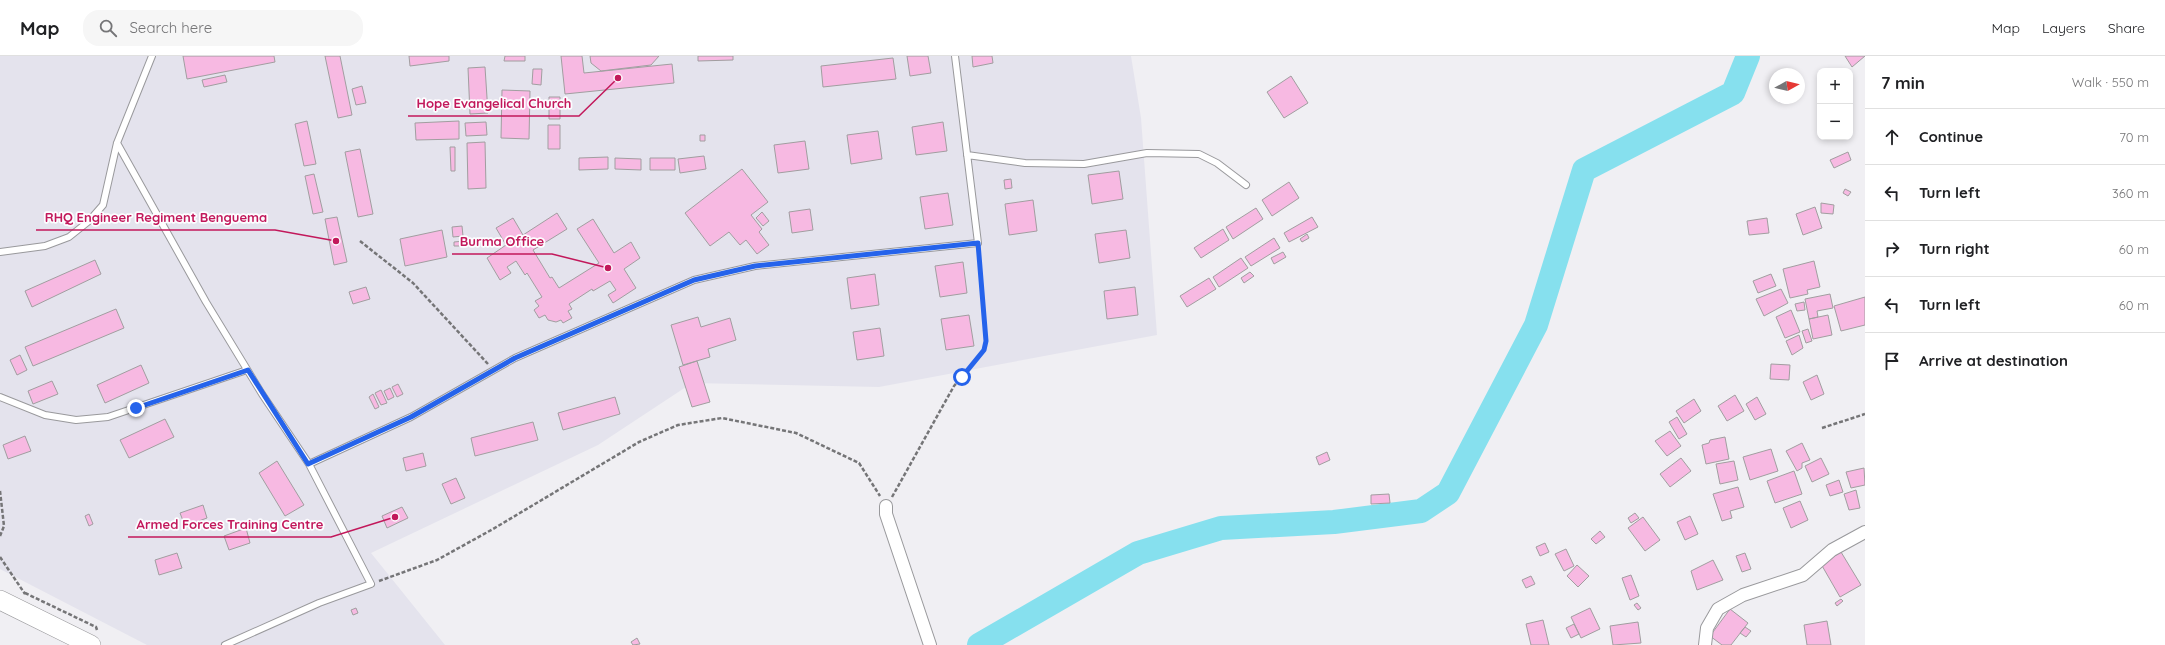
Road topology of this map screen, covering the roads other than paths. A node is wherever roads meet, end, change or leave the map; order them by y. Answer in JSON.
{"nodes":[{"id":1,"x":152,"y":56,"type":"edge"},
{"id":2,"x":955,"y":56,"type":"edge"},
{"id":3,"x":117,"y":143,"type":"junction"},
{"id":4,"x":967,"y":155,"type":"junction"},
{"id":5,"x":1246,"y":185,"type":"dead end"},
{"id":6,"x":0,"y":252,"type":"edge"},
{"id":7,"x":248,"y":370,"type":"junction"},
{"id":8,"x":0,"y":397,"type":"edge"},
{"id":9,"x":308,"y":464,"type":"junction"},
{"id":10,"x":886,"y":506,"type":"road end"},
{"id":11,"x":1865,"y":532,"type":"edge"},
{"id":12,"x":0,"y":600,"type":"edge"},
{"id":13,"x":242,"y":638,"type":"junction"},
{"id":14,"x":92,"y":645,"type":"edge"},
{"id":15,"x":225,"y":645,"type":"edge"},
{"id":16,"x":237,"y":645,"type":"edge"},
{"id":17,"x":930,"y":645,"type":"edge"},
{"id":18,"x":1705,"y":645,"type":"edge"}],
"edges":[{"from":1,"to":3,"type":"lane"},
{"from":2,"to":4,"type":"lane"},
{"from":3,"to":6,"type":"lane"},
{"from":3,"to":7,"type":"lane"},
{"from":4,"to":5,"type":"lane"},
{"from":4,"to":9,"type":"lane"},
{"from":7,"to":8,"type":"lane"},
{"from":7,"to":9,"type":"lane"},
{"from":9,"to":13,"type":"lane"},
{"from":10,"to":17,"type":"street"},
{"from":11,"to":18,"type":"street"},
{"from":12,"to":14,"type":"main road"},
{"from":13,"to":15,"type":"lane"},
{"from":13,"to":16,"type":"lane"}]}
